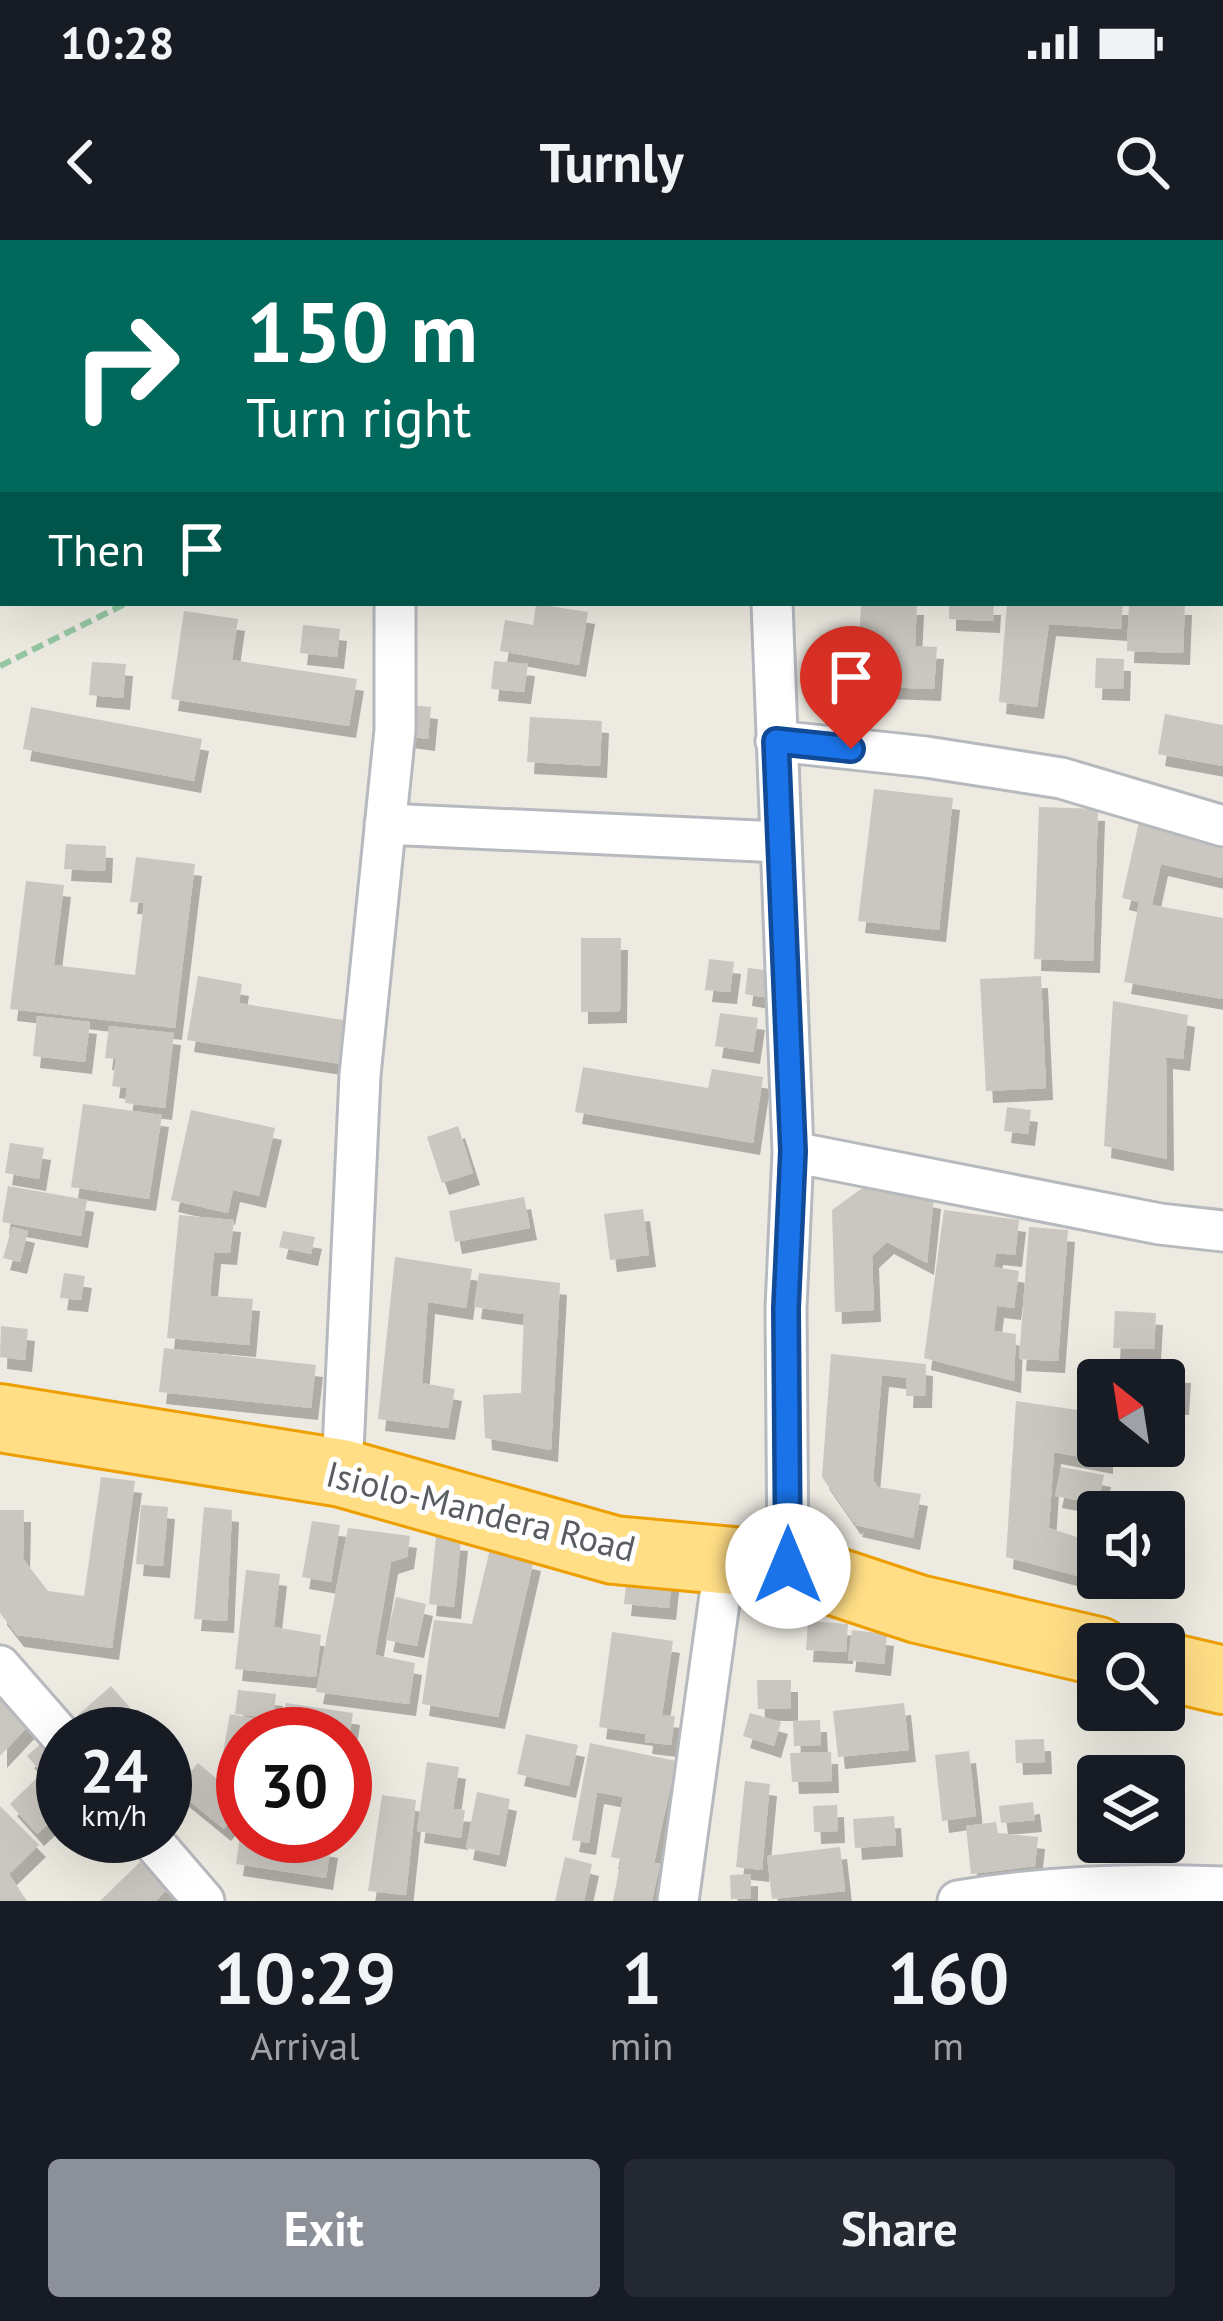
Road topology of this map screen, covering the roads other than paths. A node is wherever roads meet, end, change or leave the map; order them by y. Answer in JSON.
{"nodes":[{"id":1,"x":395,"y":606,"type":"edge"},
{"id":2,"x":772,"y":606,"type":"edge"},
{"id":3,"x":776,"y":741,"type":"junction"},
{"id":4,"x":385,"y":824,"type":"junction"},
{"id":5,"x":1223,"y":826,"type":"edge"},
{"id":6,"x":781,"y":842,"type":"junction"},
{"id":7,"x":793,"y":1151,"type":"junction"},
{"id":8,"x":1223,"y":1231,"type":"edge"},
{"id":9,"x":0,"y":1418,"type":"edge"},
{"id":10,"x":342,"y":1474,"type":"junction"},
{"id":11,"x":757,"y":1563,"type":"junction"},
{"id":12,"x":1077,"y":1646,"type":"edge"},
{"id":13,"x":0,"y":1666,"type":"edge"},
{"id":14,"x":1185,"y":1671,"type":"edge"},
{"id":15,"x":1223,"y":1680,"type":"edge"},
{"id":16,"x":36,"y":1707,"type":"edge"},
{"id":17,"x":171,"y":1863,"type":"edge"},
{"id":18,"x":1223,"y":1888,"type":"edge"},
{"id":19,"x":204,"y":1901,"type":"edge"},
{"id":20,"x":678,"y":1901,"type":"edge"},
{"id":21,"x":958,"y":1901,"type":"edge"}],
"edges":[{"from":1,"to":4,"type":"street"},
{"from":2,"to":3,"type":"street"},
{"from":3,"to":5,"type":"street"},
{"from":3,"to":6,"type":"street"},
{"from":4,"to":6,"type":"street"},
{"from":4,"to":10,"type":"street"},
{"from":6,"to":7,"type":"street"},
{"from":7,"to":8,"type":"street"},
{"from":7,"to":11,"type":"street"},
{"from":9,"to":10,"type":"highway","name":"Isiolo-Mandera Road"},
{"from":10,"to":11,"type":"highway","name":"Isiolo-Mandera Road"},
{"from":11,"to":12,"type":"highway","name":"Isiolo-Mandera Road"},
{"from":11,"to":20,"type":"street"},
{"from":13,"to":16,"type":"street"},
{"from":14,"to":15,"type":"highway"},
{"from":17,"to":19,"type":"street"},
{"from":18,"to":21,"type":"street"}]}
